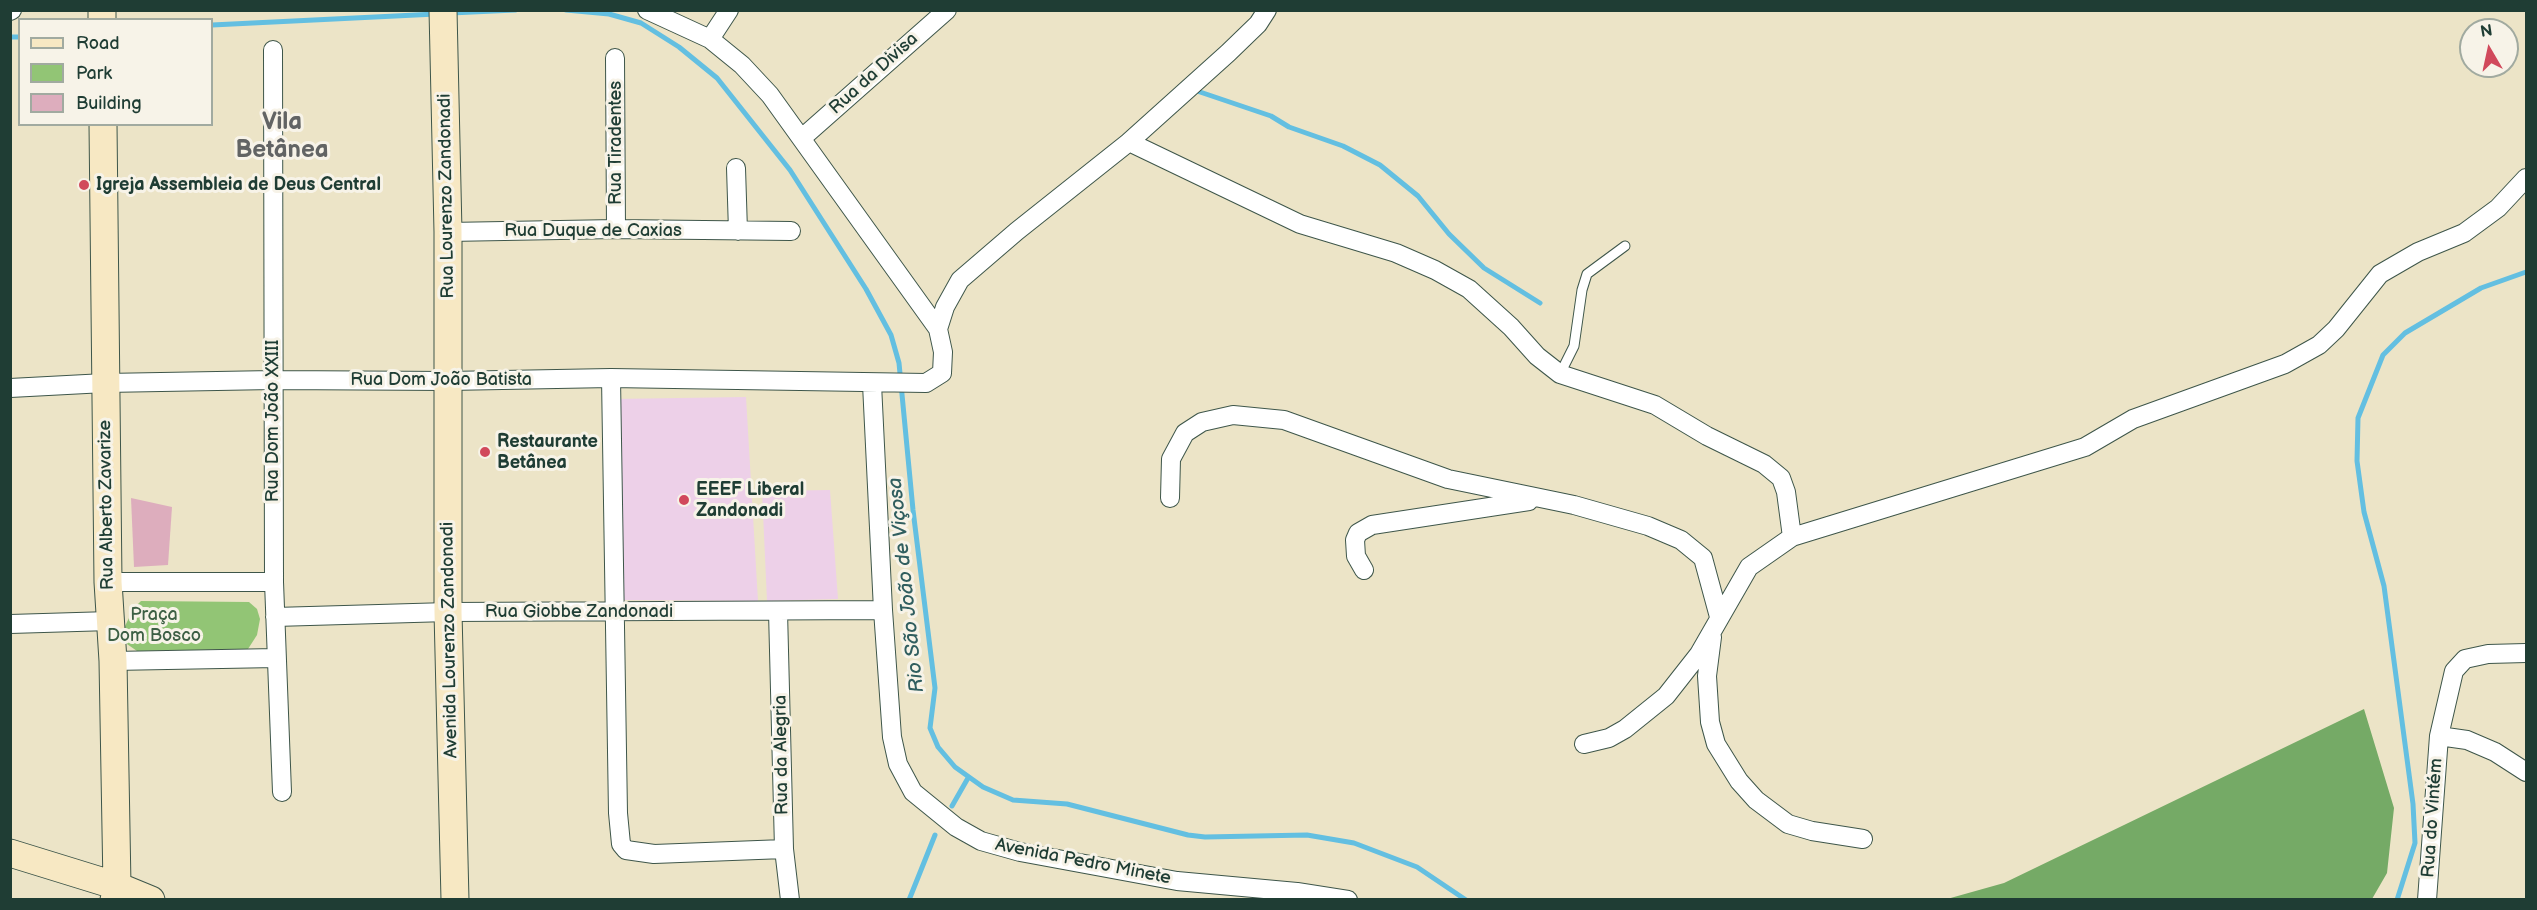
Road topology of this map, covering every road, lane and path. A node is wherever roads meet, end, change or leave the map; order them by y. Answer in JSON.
{"nodes":[{"id":1,"x":647,"y":10,"type":"edge"},
{"id":2,"x":729,"y":10,"type":"edge"},
{"id":3,"x":947,"y":10,"type":"edge"},
{"id":4,"x":1268,"y":10,"type":"edge"},
{"id":5,"x":444,"y":23,"type":"edge"},
{"id":6,"x":710,"y":39,"type":"junction"},
{"id":7,"x":273,"y":50,"type":"dead end"},
{"id":8,"x":615,"y":58,"type":"dead end"},
{"id":9,"x":102,"y":126,"type":"edge"},
{"id":10,"x":802,"y":138,"type":"junction"},
{"id":11,"x":1129,"y":142,"type":"junction"},
{"id":12,"x":736,"y":168,"type":"dead end"},
{"id":13,"x":2526,"y":178,"type":"edge"},
{"id":14,"x":616,"y":229,"type":"junction"},
{"id":15,"x":738,"y":231,"type":"junction"},
{"id":16,"x":791,"y":231,"type":"dead end"},
{"id":17,"x":448,"y":232,"type":"junction"},
{"id":18,"x":1625,"y":246,"type":"dead end"},
{"id":19,"x":938,"y":329,"type":"junction"},
{"id":20,"x":1560,"y":374,"type":"junction"},
{"id":21,"x":611,"y":378,"type":"junction"},
{"id":22,"x":273,"y":380,"type":"junction"},
{"id":23,"x":448,"y":381,"type":"junction"},
{"id":24,"x":105,"y":382,"type":"junction"},
{"id":25,"x":872,"y":384,"type":"junction"},
{"id":26,"x":10,"y":388,"type":"edge"},
{"id":27,"x":1170,"y":498,"type":"dead end"},
{"id":28,"x":1546,"y":499,"type":"junction"},
{"id":29,"x":1792,"y":537,"type":"junction"},
{"id":30,"x":1364,"y":570,"type":"dead end"},
{"id":31,"x":108,"y":582,"type":"junction"},
{"id":32,"x":274,"y":582,"type":"junction"},
{"id":33,"x":883,"y":610,"type":"junction"},
{"id":34,"x":778,"y":611,"type":"junction"},
{"id":35,"x":448,"y":612,"type":"junction"},
{"id":36,"x":616,"y":612,"type":"junction"},
{"id":37,"x":275,"y":616,"type":"junction"},
{"id":38,"x":110,"y":621,"type":"junction"},
{"id":39,"x":1716,"y":623,"type":"junction"},
{"id":40,"x":10,"y":624,"type":"edge"},
{"id":41,"x":2526,"y":653,"type":"edge"},
{"id":42,"x":276,"y":658,"type":"junction"},
{"id":43,"x":113,"y":661,"type":"junction"},
{"id":44,"x":2439,"y":736,"type":"junction"},
{"id":45,"x":1584,"y":744,"type":"dead end"},
{"id":46,"x":2526,"y":772,"type":"edge"},
{"id":47,"x":282,"y":792,"type":"dead end"},
{"id":48,"x":1863,"y":839,"type":"dead end"},
{"id":49,"x":784,"y":849,"type":"junction"},
{"id":50,"x":10,"y":853,"type":"edge"},
{"id":51,"x":68,"y":871,"type":"junction"},
{"id":52,"x":116,"y":893,"type":"edge"},
{"id":53,"x":92,"y":900,"type":"edge"},
{"id":54,"x":151,"y":900,"type":"edge"},
{"id":55,"x":455,"y":900,"type":"edge"},
{"id":56,"x":790,"y":900,"type":"edge"},
{"id":57,"x":1347,"y":900,"type":"edge"},
{"id":58,"x":2427,"y":900,"type":"edge"}],
"edges":[{"from":1,"to":6,"type":"street"},
{"from":2,"to":6,"type":"street"},
{"from":3,"to":10,"type":"street","name":"Rua da Divisa"},
{"from":4,"to":11,"type":"street"},
{"from":5,"to":17,"type":"street","name":"Rua Lourenzo Zandonadi"},
{"from":6,"to":10,"type":"street"},
{"from":7,"to":22,"type":"street","name":"Rua Dom João XXIII"},
{"from":8,"to":14,"type":"street","name":"Rua Tiradentes"},
{"from":9,"to":24,"type":"street","name":"Rua Alberto Zavarize"},
{"from":10,"to":19,"type":"street"},
{"from":11,"to":19,"type":"street"},
{"from":11,"to":20,"type":"street"},
{"from":12,"to":15,"type":"street"},
{"from":13,"to":29,"type":"street"},
{"from":14,"to":15,"type":"street","name":"Rua Duque de Caxias"},
{"from":14,"to":17,"type":"street","name":"Rua Duque de Caxias"},
{"from":15,"to":16,"type":"street","name":"Rua Duque de Caxias"},
{"from":17,"to":23,"type":"street","name":"Rua Lourenzo Zandonadi"},
{"from":18,"to":20,"type":"lane"},
{"from":19,"to":25,"type":"street","name":"Rua Dom João Batista"},
{"from":20,"to":29,"type":"street"},
{"from":21,"to":23,"type":"street","name":"Rua Dom João Batista"},
{"from":21,"to":25,"type":"street","name":"Rua Dom João Batista"},
{"from":21,"to":36,"type":"street"},
{"from":22,"to":23,"type":"street","name":"Rua Dom João Batista"},
{"from":22,"to":24,"type":"street","name":"Rua Dom João Batista"},
{"from":22,"to":32,"type":"street","name":"Rua Dom João XXIII"},
{"from":23,"to":35,"type":"street","name":"Avenida Lourenzo Zandonadi"},
{"from":24,"to":26,"type":"street","name":"Rua Dom João Batista"},
{"from":24,"to":31,"type":"street","name":"Rua Alberto Zavarize"},
{"from":25,"to":33,"type":"street","name":"Avenida Pedro Minete"},
{"from":27,"to":28,"type":"street"},
{"from":28,"to":30,"type":"street"},
{"from":28,"to":39,"type":"street"},
{"from":29,"to":39,"type":"street"},
{"from":31,"to":32,"type":"street"},
{"from":31,"to":38,"type":"street","name":"Rua Alberto Zavarize"},
{"from":32,"to":37,"type":"street","name":"Rua Dom João XXIII"},
{"from":33,"to":34,"type":"street","name":"Rua Giobbe Zandonadi"},
{"from":33,"to":57,"type":"street","name":"Avenida Pedro Minete"},
{"from":34,"to":36,"type":"street","name":"Rua Giobbe Zandonadi"},
{"from":34,"to":49,"type":"street","name":"Rua da Alegria"},
{"from":35,"to":36,"type":"street","name":"Rua Giobbe Zandonadi"},
{"from":35,"to":37,"type":"street","name":"Rua Giobbe Zandonadi"},
{"from":35,"to":55,"type":"street","name":"Avenida Lourenzo Zandonadi"},
{"from":36,"to":49,"type":"street"},
{"from":37,"to":42,"type":"street","name":"Rua Dom João XXIII"},
{"from":38,"to":40,"type":"street"},
{"from":38,"to":43,"type":"street","name":"Rua Alberto Zavarize"},
{"from":39,"to":45,"type":"street"},
{"from":39,"to":48,"type":"street"},
{"from":41,"to":44,"type":"street","name":"Rua do Vintém"},
{"from":42,"to":43,"type":"street"},
{"from":42,"to":47,"type":"street","name":"Rua Dom João XXIII"},
{"from":43,"to":52,"type":"street","name":"Rua Alberto Zavarize"},
{"from":44,"to":46,"type":"street"},
{"from":44,"to":58,"type":"street","name":"Rua do Vintém"},
{"from":49,"to":56,"type":"street","name":"Rua da Alegria"},
{"from":50,"to":51,"type":"street"},
{"from":51,"to":52,"type":"street"},
{"from":51,"to":53,"type":"street"},
{"from":52,"to":54,"type":"street"}]}
